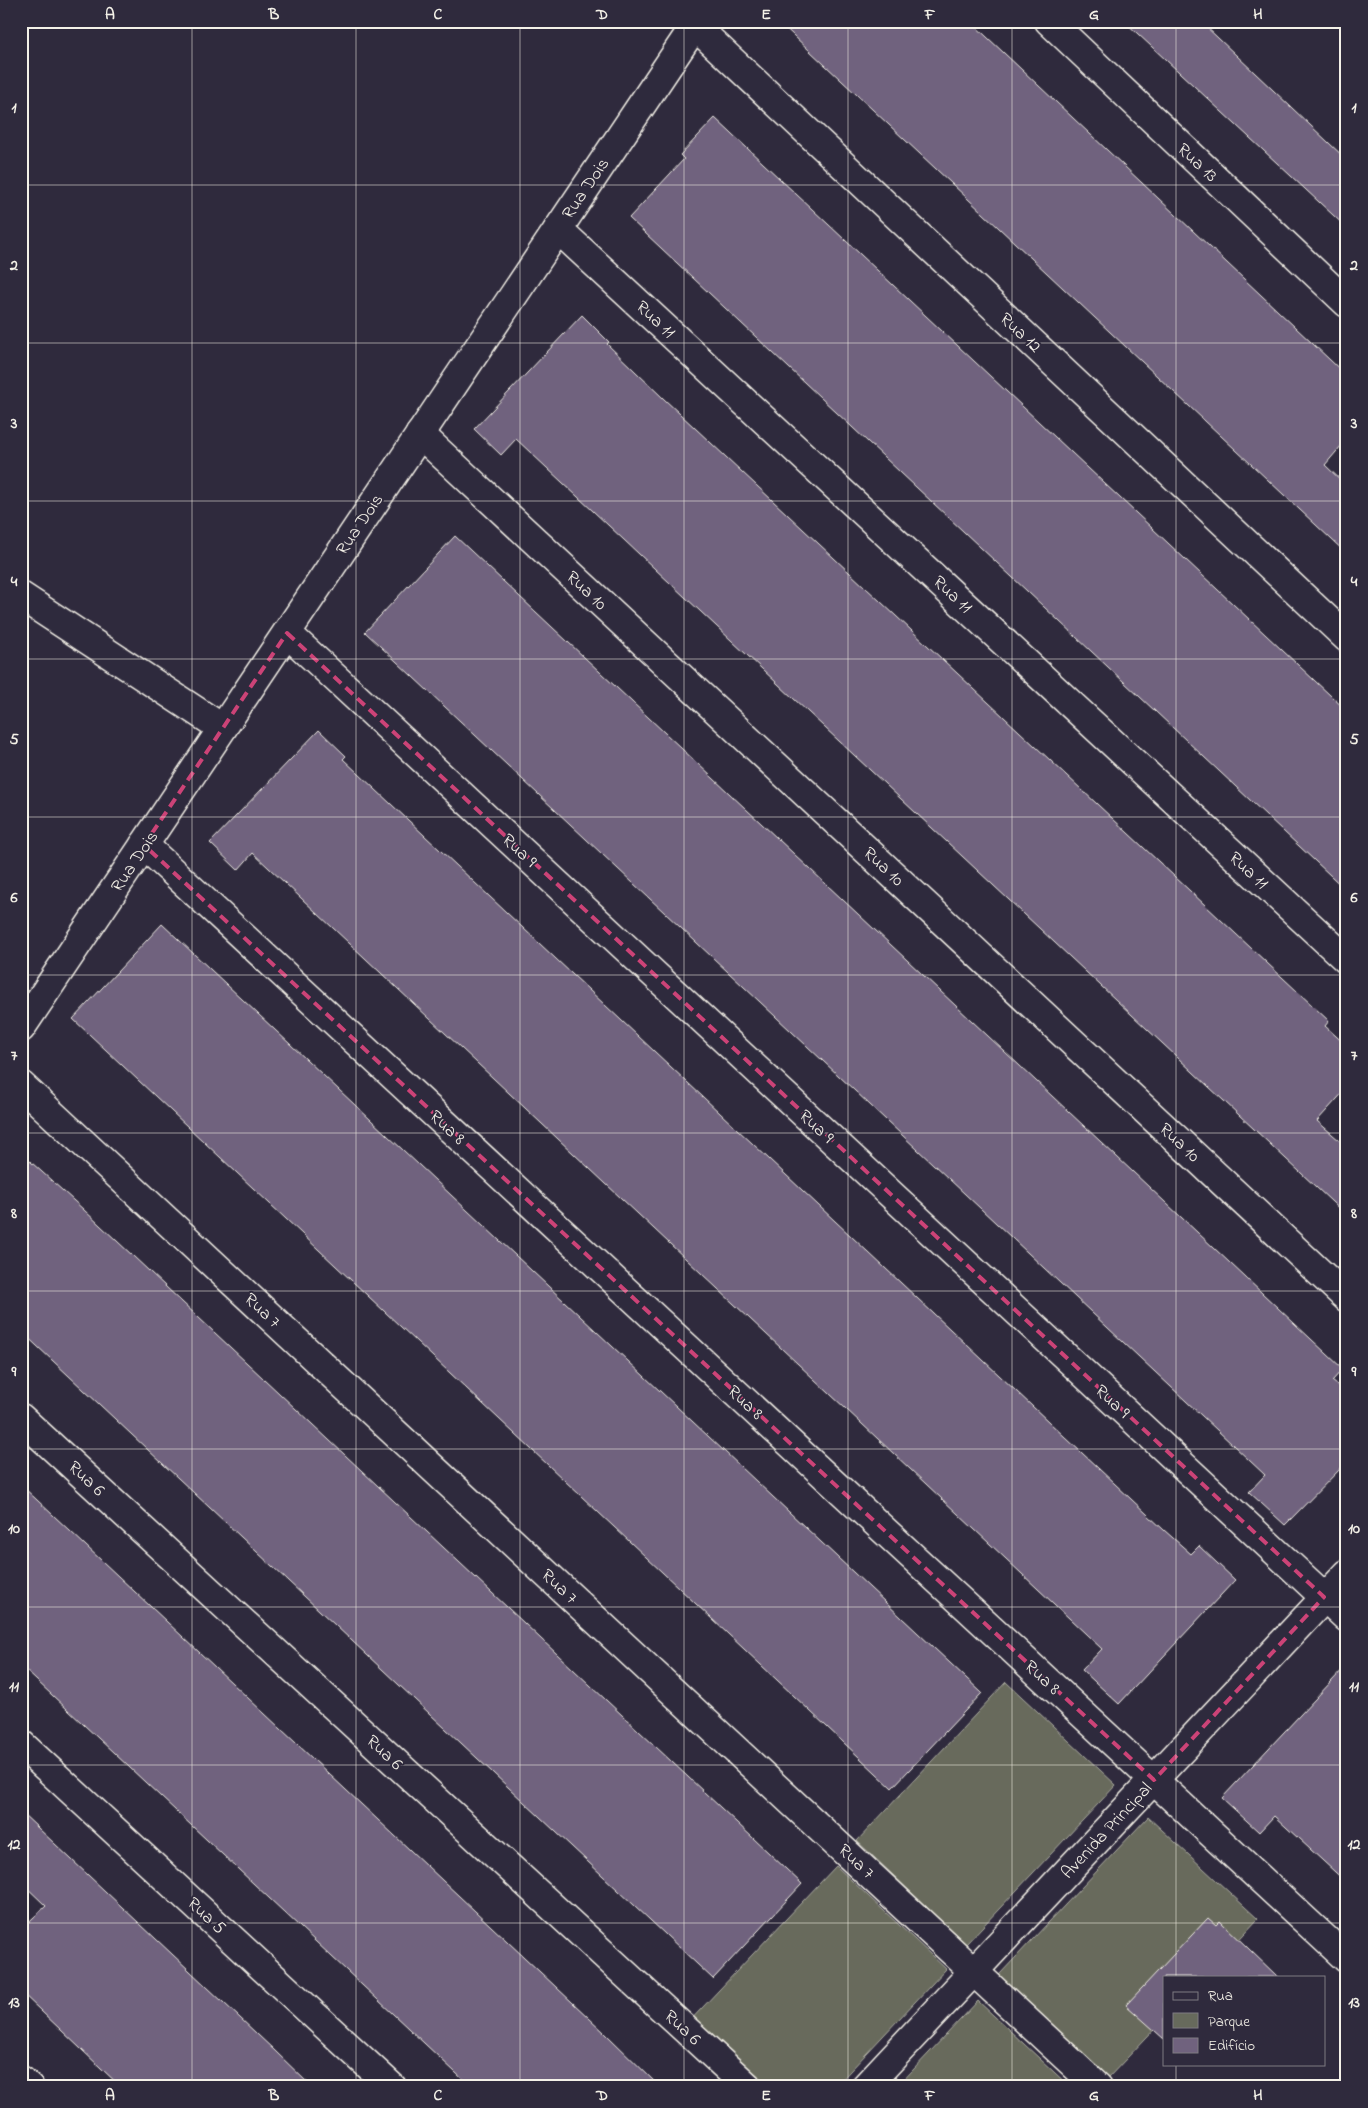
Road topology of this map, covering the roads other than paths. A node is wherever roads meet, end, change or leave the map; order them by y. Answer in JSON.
{"nodes":[{"id":1,"x":1049,"y":21,"type":"edge"},
{"id":2,"x":697,"y":23,"type":"edge"},
{"id":3,"x":558,"y":228,"type":"junction"},
{"id":4,"x":1347,"y":303,"type":"edge"},
{"id":5,"x":420,"y":434,"type":"junction"},
{"id":6,"x":21,"y":596,"type":"edge"},
{"id":7,"x":287,"y":633,"type":"junction"},
{"id":8,"x":1347,"y":638,"type":"edge"},
{"id":9,"x":222,"y":728,"type":"junction"},
{"id":10,"x":144,"y":846,"type":"junction"},
{"id":11,"x":1347,"y":960,"type":"edge"},
{"id":12,"x":21,"y":1028,"type":"edge"},
{"id":13,"x":21,"y":1085,"type":"edge"},
{"id":14,"x":1347,"y":1298,"type":"edge"},
{"id":15,"x":21,"y":1418,"type":"edge"},
{"id":16,"x":1347,"y":1574,"type":"edge"},
{"id":17,"x":1324,"y":1597,"type":"junction"},
{"id":18,"x":1347,"y":1618,"type":"edge"},
{"id":19,"x":21,"y":1744,"type":"edge"},
{"id":20,"x":1154,"y":1780,"type":"junction"},
{"id":21,"x":1347,"y":1959,"type":"edge"},
{"id":22,"x":974,"y":1970,"type":"junction"},
{"id":23,"x":21,"y":2080,"type":"edge"},
{"id":24,"x":29,"y":2087,"type":"edge"},
{"id":25,"x":392,"y":2087,"type":"edge"},
{"id":26,"x":748,"y":2087,"type":"edge"},
{"id":27,"x":865,"y":2087,"type":"edge"},
{"id":28,"x":1098,"y":2087,"type":"edge"}],
"edges":[{"from":1,"to":4,"type":"street","name":"Rua 13"},
{"from":2,"to":3,"type":"street","name":"Rua Dois"},
{"from":2,"to":8,"type":"street","name":"Rua 12"},
{"from":3,"to":5,"type":"street","name":"Rua Dois"},
{"from":3,"to":11,"type":"street","name":"Rua 11"},
{"from":5,"to":7,"type":"street","name":"Rua Dois"},
{"from":5,"to":14,"type":"street","name":"Rua 10"},
{"from":6,"to":9,"type":"street"},
{"from":7,"to":9,"type":"street","name":"Rua Dois"},
{"from":7,"to":17,"type":"street","name":"Rua 9"},
{"from":9,"to":10,"type":"street","name":"Rua Dois"},
{"from":10,"to":12,"type":"street","name":"Rua Dois"},
{"from":10,"to":20,"type":"street","name":"Rua 8"},
{"from":13,"to":22,"type":"street","name":"Rua 7"},
{"from":15,"to":26,"type":"street","name":"Rua 6"},
{"from":16,"to":17,"type":"street","name":"Avenida Principal"},
{"from":17,"to":18,"type":"street","name":"Rua 9"},
{"from":17,"to":20,"type":"street","name":"Avenida Principal"},
{"from":19,"to":25,"type":"street","name":"Rua 5"},
{"from":20,"to":21,"type":"street","name":"Rua 8"},
{"from":20,"to":22,"type":"street","name":"Avenida Principal"},
{"from":22,"to":27,"type":"street","name":"Avenida Principal"},
{"from":22,"to":28,"type":"street","name":"Rua 7"},
{"from":23,"to":24,"type":"street"}]}
